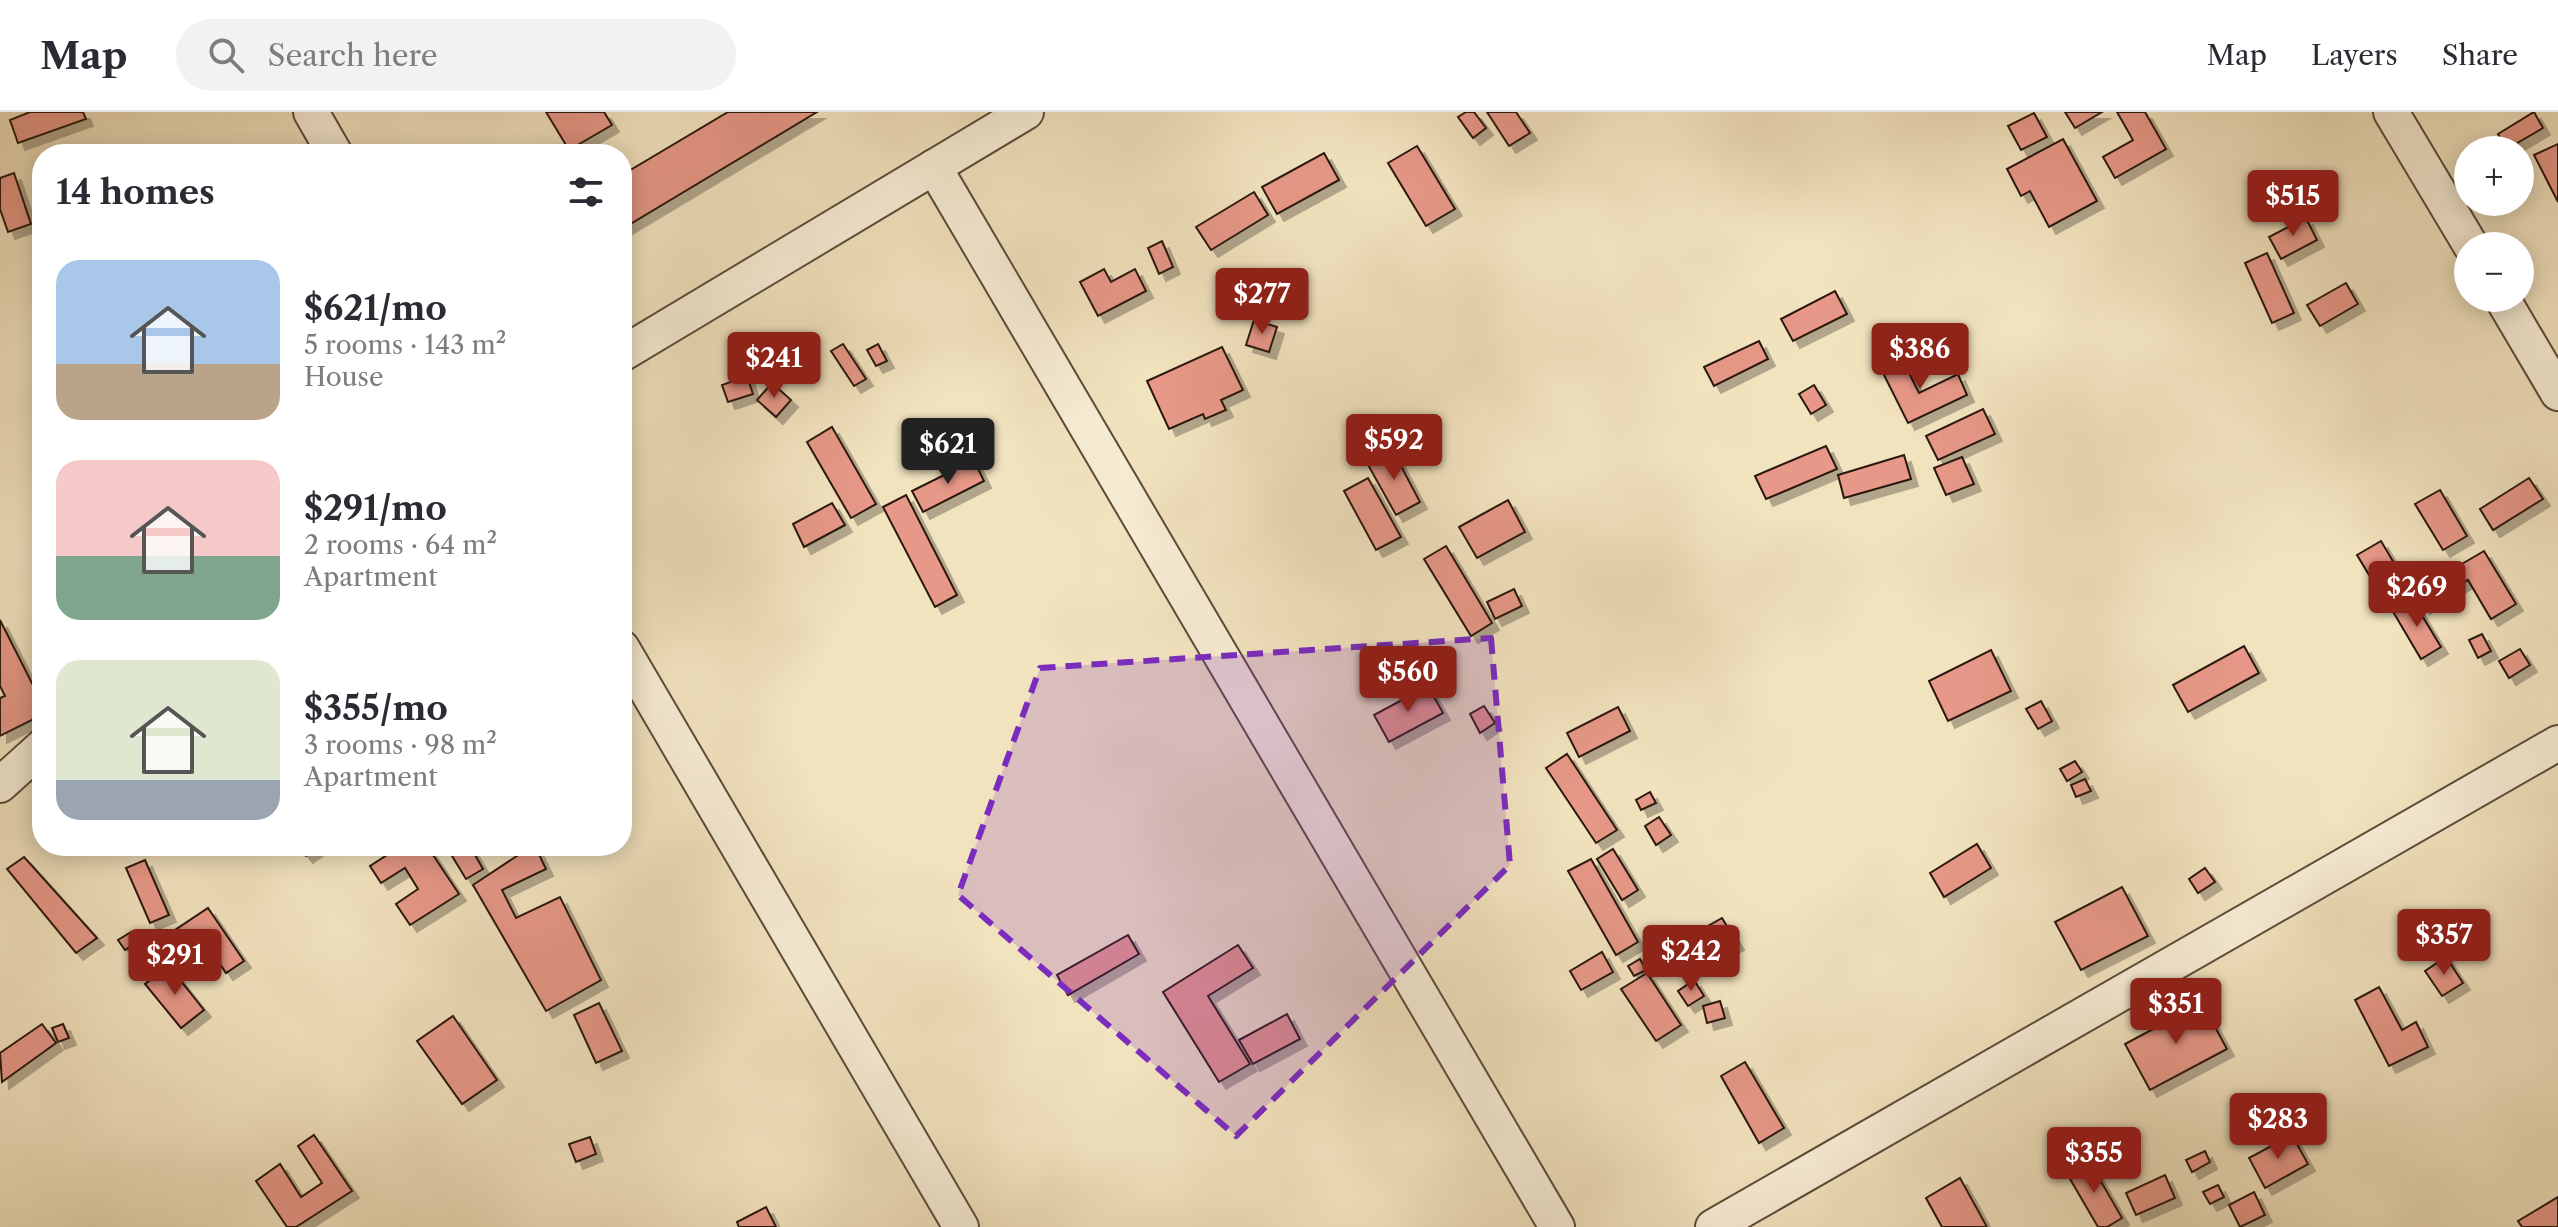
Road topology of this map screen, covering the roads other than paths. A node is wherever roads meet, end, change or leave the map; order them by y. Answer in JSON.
{"nodes":[{"id":1,"x":311,"y":112,"type":"edge"},
{"id":2,"x":1026,"y":112,"type":"edge"},
{"id":3,"x":2391,"y":112,"type":"edge"},
{"id":4,"x":329,"y":144,"type":"edge"},
{"id":5,"x":934,"y":167,"type":"junction"},
{"id":6,"x":2463,"y":232,"type":"edge"},
{"id":7,"x":2510,"y":312,"type":"edge"},
{"id":8,"x":632,"y":348,"type":"edge"},
{"id":9,"x":2558,"y":393,"type":"edge"},
{"id":10,"x":632,"y":665,"type":"edge"},
{"id":11,"x":2558,"y":743,"type":"edge"},
{"id":12,"x":32,"y":756,"type":"edge"},
{"id":13,"x":0,"y":785,"type":"edge"},
{"id":14,"x":961,"y":1227,"type":"edge"},
{"id":15,"x":1557,"y":1227,"type":"edge"},
{"id":16,"x":1713,"y":1227,"type":"edge"}],
"edges":[{"from":1,"to":4,"type":"street"},
{"from":2,"to":5,"type":"street"},
{"from":3,"to":6,"type":"street"},
{"from":5,"to":8,"type":"street"},
{"from":5,"to":15,"type":"street"},
{"from":7,"to":9,"type":"street"},
{"from":10,"to":14,"type":"street"},
{"from":11,"to":16,"type":"street"},
{"from":12,"to":13,"type":"street"}]}
